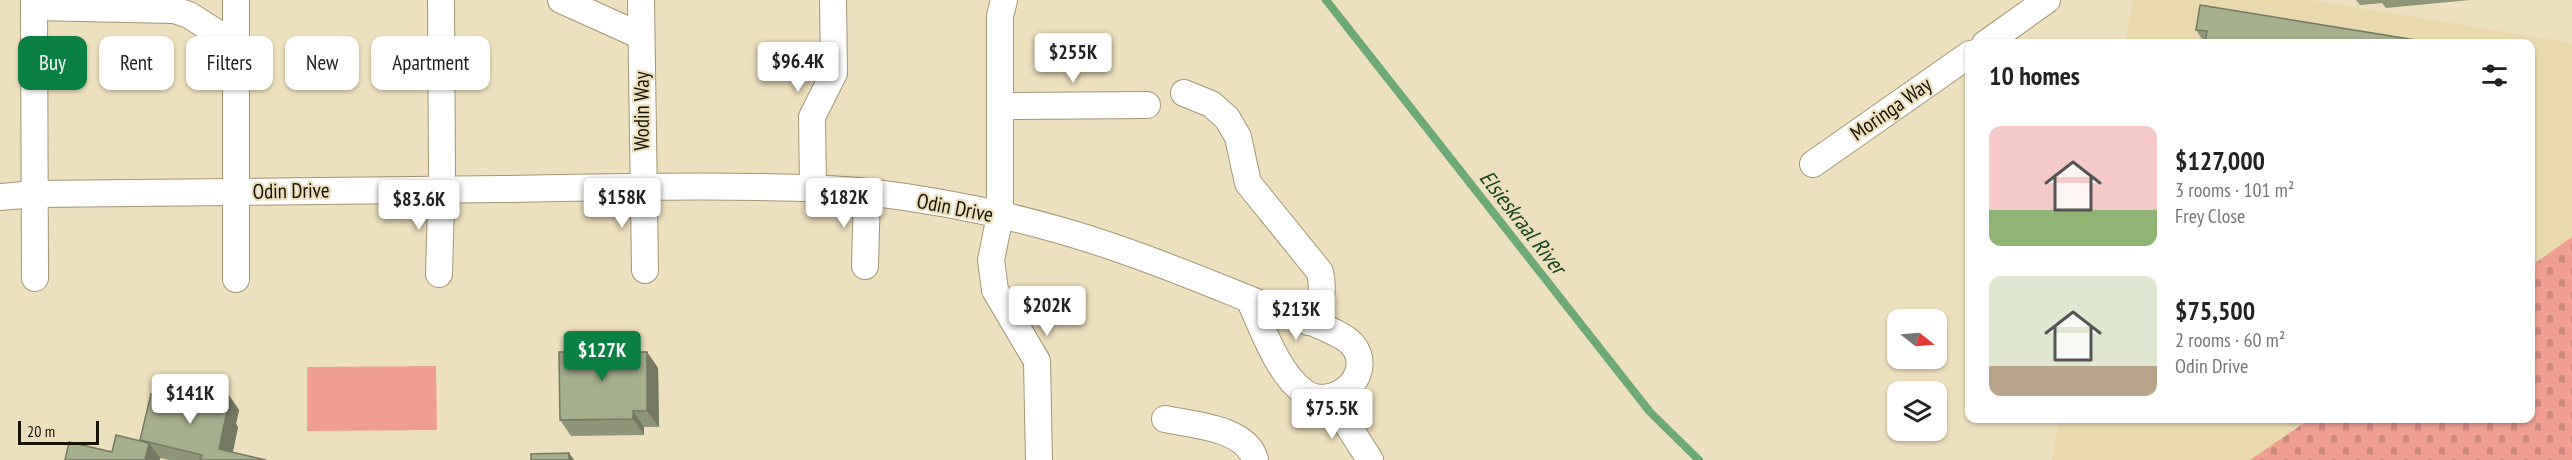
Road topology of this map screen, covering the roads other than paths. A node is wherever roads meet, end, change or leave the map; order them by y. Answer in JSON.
{"nodes":[{"id":1,"x":236,"y":0,"type":"edge"},
{"id":2,"x":441,"y":0,"type":"edge"},
{"id":3,"x":561,"y":0,"type":"edge"},
{"id":4,"x":641,"y":0,"type":"edge"},
{"id":5,"x":832,"y":0,"type":"edge"},
{"id":6,"x":1004,"y":0,"type":"edge"},
{"id":7,"x":2047,"y":0,"type":"edge"},
{"id":8,"x":34,"y":4,"type":"edge"},
{"id":9,"x":223,"y":36,"type":"edge"},
{"id":10,"x":237,"y":36,"type":"edge"},
{"id":11,"x":641,"y":36,"type":"junction"},
{"id":12,"x":1992,"y":39,"type":"edge"},
{"id":13,"x":1965,"y":58,"type":"edge"},
{"id":14,"x":237,"y":90,"type":"edge"},
{"id":15,"x":1184,"y":93,"type":"dead end"},
{"id":16,"x":1147,"y":105,"type":"dead end"},
{"id":17,"x":1000,"y":106,"type":"junction"},
{"id":18,"x":1813,"y":164,"type":"dead end"},
{"id":19,"x":642,"y":187,"type":"junction"},
{"id":20,"x":813,"y":188,"type":"junction"},
{"id":21,"x":442,"y":190,"type":"junction"},
{"id":22,"x":238,"y":192,"type":"junction"},
{"id":23,"x":867,"y":192,"type":"junction"},
{"id":24,"x":35,"y":194,"type":"junction"},
{"id":25,"x":0,"y":197,"type":"edge"},
{"id":26,"x":1000,"y":216,"type":"junction"},
{"id":27,"x":865,"y":267,"type":"dead end"},
{"id":28,"x":645,"y":270,"type":"dead end"},
{"id":29,"x":439,"y":274,"type":"dead end"},
{"id":30,"x":35,"y":278,"type":"dead end"},
{"id":31,"x":236,"y":279,"type":"dead end"},
{"id":32,"x":1249,"y":299,"type":"junction"},
{"id":33,"x":1308,"y":322,"type":"junction"},
{"id":34,"x":1330,"y":397,"type":"junction"},
{"id":35,"x":1165,"y":419,"type":"dead end"},
{"id":36,"x":1039,"y":460,"type":"edge"},
{"id":37,"x":1255,"y":460,"type":"edge"},
{"id":38,"x":1370,"y":460,"type":"edge"}],
"edges":[{"from":1,"to":10,"type":"street"},
{"from":2,"to":21,"type":"street"},
{"from":3,"to":11,"type":"street"},
{"from":4,"to":11,"type":"street","name":"Wodin Way"},
{"from":5,"to":20,"type":"street"},
{"from":6,"to":17,"type":"street"},
{"from":7,"to":12,"type":"street"},
{"from":8,"to":9,"type":"street"},
{"from":8,"to":24,"type":"street"},
{"from":11,"to":19,"type":"street","name":"Wodin Way"},
{"from":13,"to":18,"type":"street","name":"Moringa Way"},
{"from":14,"to":22,"type":"street"},
{"from":15,"to":33,"type":"street"},
{"from":16,"to":17,"type":"street"},
{"from":17,"to":26,"type":"street"},
{"from":19,"to":20,"type":"street","name":"Odin Drive"},
{"from":19,"to":21,"type":"street","name":"Odin Drive"},
{"from":19,"to":28,"type":"street","name":"Wodin Way"},
{"from":20,"to":23,"type":"street","name":"Odin Drive"},
{"from":21,"to":22,"type":"street","name":"Odin Drive"},
{"from":21,"to":29,"type":"street"},
{"from":22,"to":24,"type":"street","name":"Odin Drive"},
{"from":22,"to":31,"type":"street"},
{"from":23,"to":26,"type":"street","name":"Odin Drive"},
{"from":23,"to":27,"type":"street"},
{"from":24,"to":25,"type":"street","name":"Odin Drive"},
{"from":24,"to":30,"type":"street"},
{"from":26,"to":32,"type":"street","name":"Odin Drive"},
{"from":26,"to":36,"type":"street"},
{"from":32,"to":33,"type":"street","name":"Odin Drive"},
{"from":32,"to":34,"type":"street"},
{"from":33,"to":34,"type":"street","name":"Odin Drive"},
{"from":34,"to":38,"type":"street"},
{"from":35,"to":37,"type":"street"}]}
